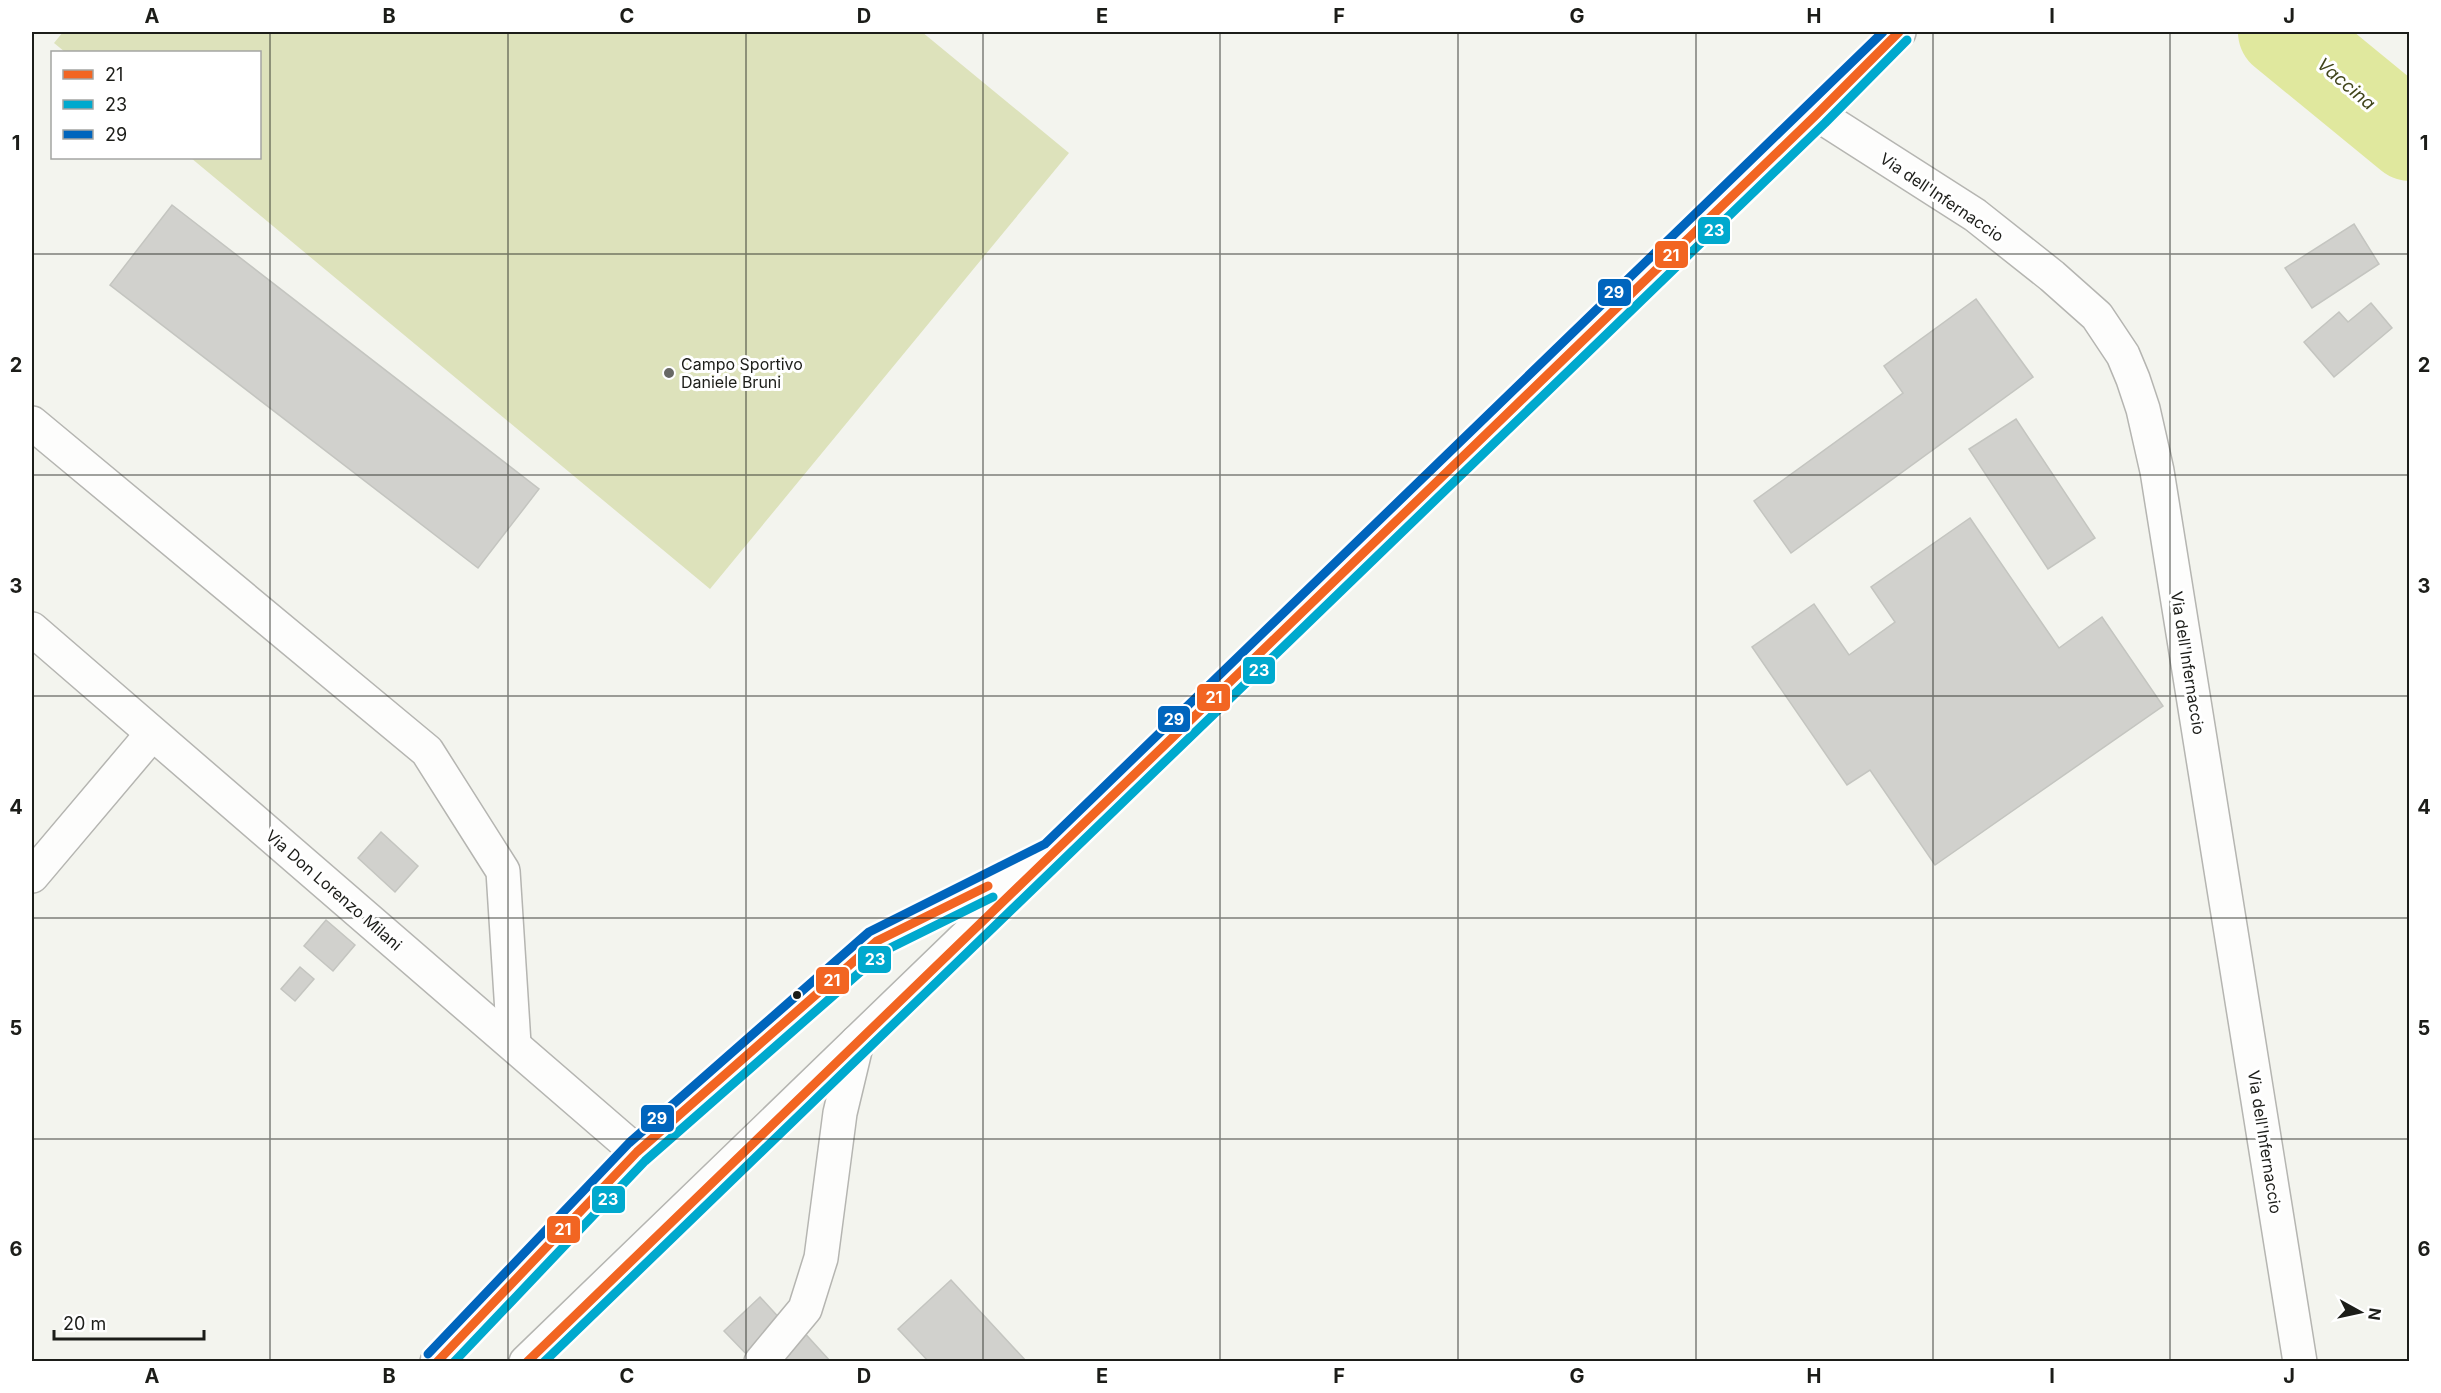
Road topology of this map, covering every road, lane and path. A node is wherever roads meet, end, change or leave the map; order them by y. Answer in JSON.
{"nodes":[{"id":1,"x":1899,"y":32,"type":"edge"},
{"id":2,"x":1817,"y":114,"type":"junction"},
{"id":3,"x":32,"y":423,"type":"edge"},
{"id":4,"x":32,"y":628,"type":"edge"},
{"id":5,"x":152,"y":734,"type":"junction"},
{"id":6,"x":1052,"y":854,"type":"junction"},
{"id":7,"x":32,"y":876,"type":"edge"},
{"id":8,"x":857,"y":1042,"type":"junction"},
{"id":9,"x":514,"y":1044,"type":"junction"},
{"id":10,"x":637,"y":1152,"type":"junction"},
{"id":11,"x":437,"y":1362,"type":"edge"},
{"id":12,"x":526,"y":1362,"type":"edge"},
{"id":13,"x":762,"y":1362,"type":"edge"},
{"id":14,"x":2300,"y":1362,"type":"edge"}],
"edges":[{"from":1,"to":2,"type":"street"},
{"from":2,"to":6,"type":"street"},
{"from":2,"to":14,"type":"street","name":"Via dell'Infernaccio"},
{"from":3,"to":9,"type":"street"},
{"from":4,"to":5,"type":"street","name":"Via Don Lorenzo Milani"},
{"from":5,"to":7,"type":"street"},
{"from":5,"to":9,"type":"street","name":"Via Don Lorenzo Milani"},
{"from":6,"to":8,"type":"street"},
{"from":6,"to":10,"type":"street"},
{"from":8,"to":12,"type":"street"},
{"from":8,"to":13,"type":"street"},
{"from":9,"to":10,"type":"street","name":"Via Don Lorenzo Milani"},
{"from":10,"to":11,"type":"street"}]}
